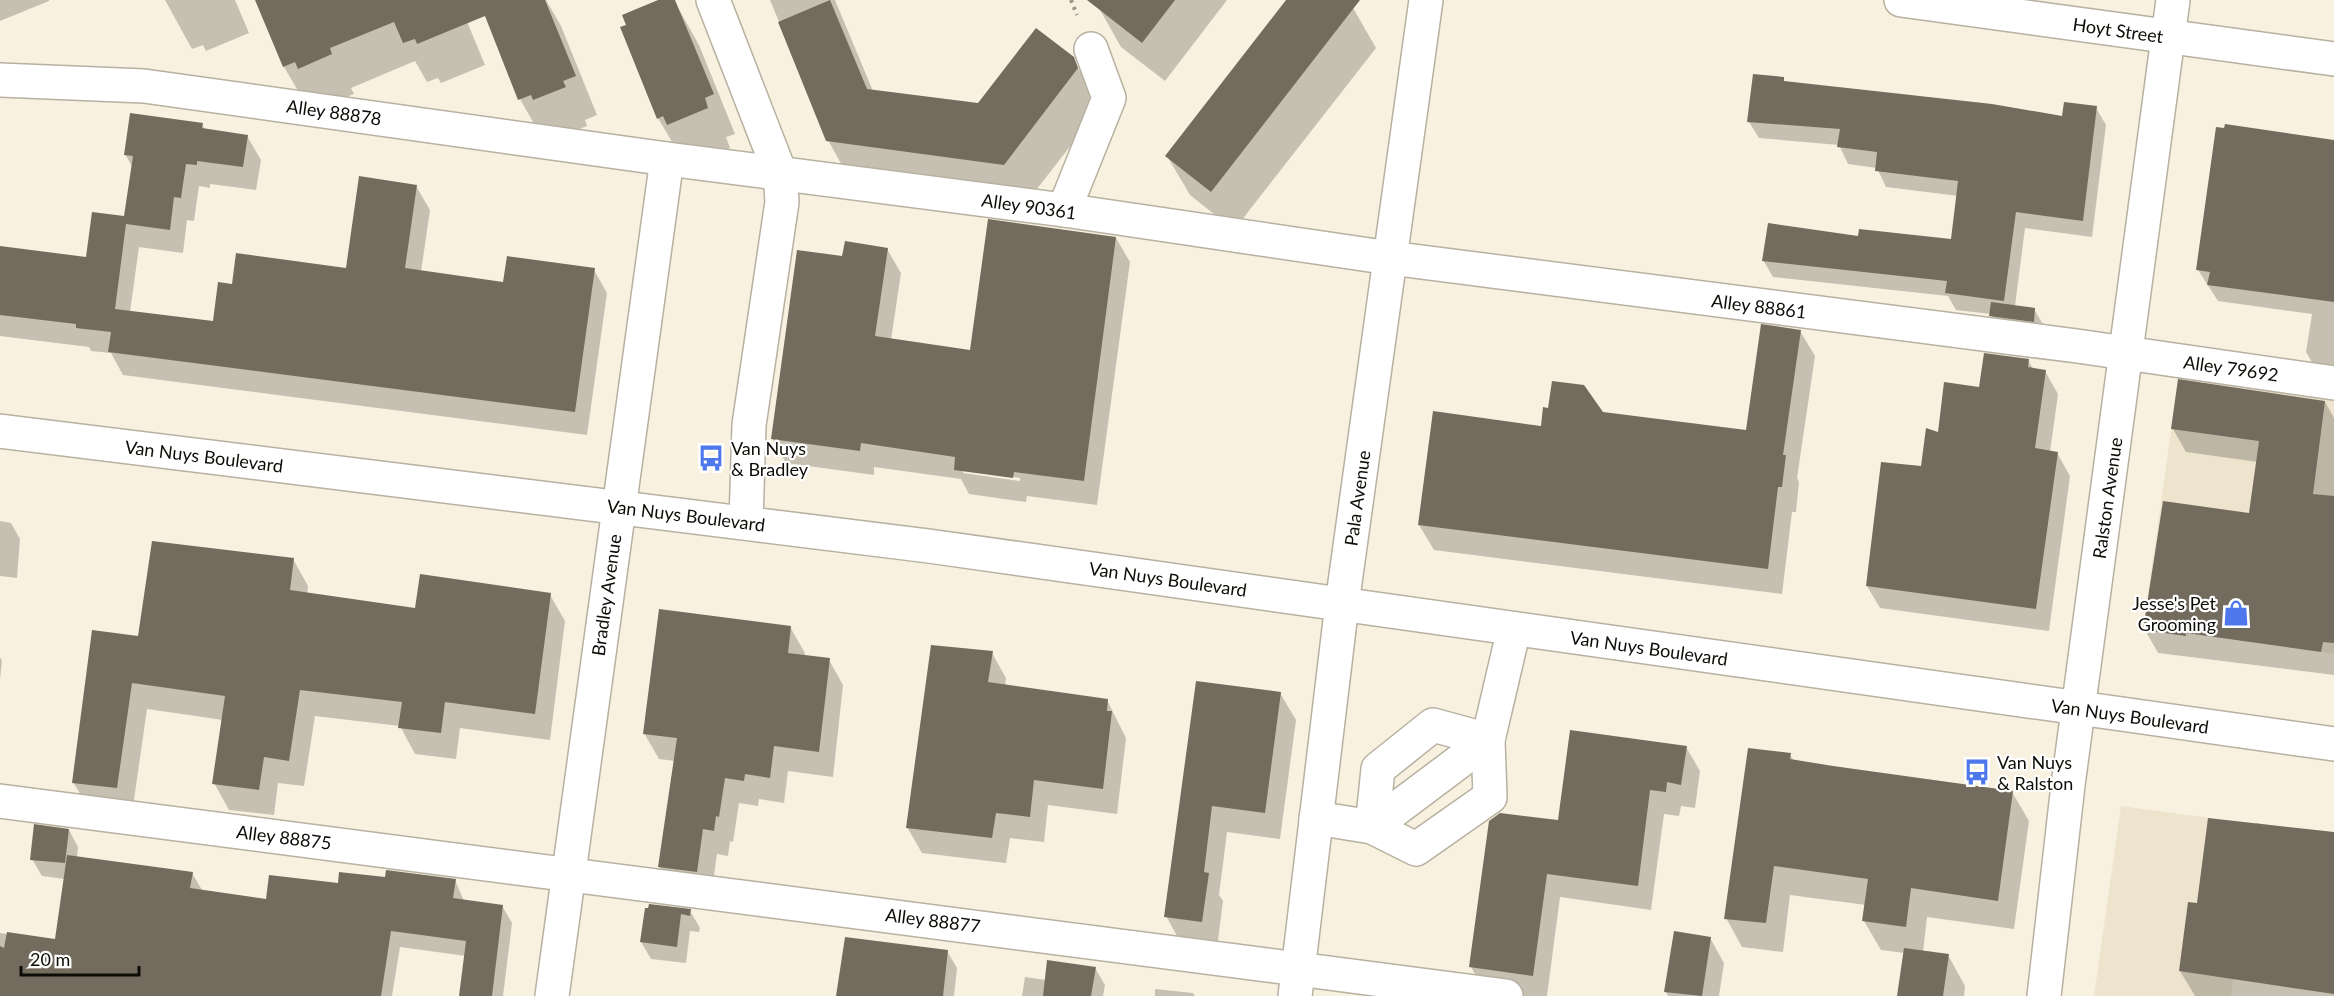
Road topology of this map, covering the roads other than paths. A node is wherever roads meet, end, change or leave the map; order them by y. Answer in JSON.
{"nodes":[{"id":1,"x":712,"y":0,"type":"edge"},
{"id":2,"x":1426,"y":0,"type":"edge"},
{"id":3,"x":1901,"y":0,"type":"edge"},
{"id":4,"x":2173,"y":0,"type":"edge"},
{"id":5,"x":2169,"y":37,"type":"junction"},
{"id":6,"x":1091,"y":49,"type":"dead end"},
{"id":7,"x":2334,"y":59,"type":"edge"},
{"id":8,"x":0,"y":80,"type":"edge"},
{"id":9,"x":667,"y":159,"type":"junction"},
{"id":10,"x":780,"y":174,"type":"junction"},
{"id":11,"x":1064,"y":210,"type":"junction"},
{"id":12,"x":1390,"y":258,"type":"junction"},
{"id":13,"x":2128,"y":353,"type":"junction"},
{"id":14,"x":2334,"y":383,"type":"edge"},
{"id":15,"x":0,"y":431,"type":"edge"},
{"id":16,"x":618,"y":506,"type":"junction"},
{"id":17,"x":746,"y":522,"type":"junction"},
{"id":18,"x":1342,"y":604,"type":"junction"},
{"id":19,"x":1514,"y":629,"type":"junction"},
{"id":20,"x":2078,"y":709,"type":"junction"},
{"id":21,"x":1488,"y":740,"type":"junction"},
{"id":22,"x":2334,"y":744,"type":"edge"},
{"id":23,"x":0,"y":801,"type":"edge"},
{"id":24,"x":1316,"y":818,"type":"junction"},
{"id":25,"x":1372,"y":827,"type":"junction"},
{"id":26,"x":568,"y":873,"type":"junction"},
{"id":27,"x":1296,"y":982,"type":"edge"},
{"id":28,"x":552,"y":996,"type":"edge"},
{"id":29,"x":1506,"y":996,"type":"edge"},
{"id":30,"x":2044,"y":996,"type":"edge"}],
"edges":[{"from":1,"to":10,"type":"street"},
{"from":2,"to":12,"type":"street","name":"Pala Avenue"},
{"from":3,"to":5,"type":"street","name":"Hoyt Street"},
{"from":4,"to":5,"type":"street","name":"Ralston Avenue"},
{"from":5,"to":7,"type":"street","name":"Hoyt Street"},
{"from":5,"to":13,"type":"street","name":"Ralston Avenue"},
{"from":6,"to":11,"type":"street"},
{"from":8,"to":9,"type":"street","name":"Alley 88878"},
{"from":9,"to":10,"type":"street","name":"Alley 90361"},
{"from":9,"to":16,"type":"street","name":"Bradley Avenue"},
{"from":10,"to":11,"type":"street","name":"Alley 90361"},
{"from":10,"to":17,"type":"street"},
{"from":11,"to":12,"type":"street","name":"Alley 90361"},
{"from":12,"to":13,"type":"street","name":"Alley 88861"},
{"from":12,"to":18,"type":"street","name":"Pala Avenue"},
{"from":13,"to":14,"type":"street","name":"Alley 79692"},
{"from":13,"to":20,"type":"street","name":"Ralston Avenue"},
{"from":15,"to":16,"type":"street","name":"Van Nuys Boulevard"},
{"from":16,"to":17,"type":"street","name":"Van Nuys Boulevard"},
{"from":16,"to":26,"type":"street","name":"Bradley Avenue"},
{"from":17,"to":18,"type":"street","name":"Van Nuys Boulevard"},
{"from":18,"to":19,"type":"street","name":"Van Nuys Boulevard"},
{"from":18,"to":24,"type":"street","name":"Pala Avenue"},
{"from":19,"to":20,"type":"street","name":"Van Nuys Boulevard"},
{"from":19,"to":21,"type":"street"},
{"from":20,"to":22,"type":"street","name":"Van Nuys Boulevard"},
{"from":20,"to":30,"type":"street","name":"Ralston Avenue"},
{"from":21,"to":25,"type":"street"},
{"from":21,"to":25,"type":"street"},
{"from":21,"to":25,"type":"street"},
{"from":23,"to":26,"type":"street","name":"Alley 88875"},
{"from":24,"to":25,"type":"street"},
{"from":24,"to":27,"type":"street","name":"Pala Avenue"},
{"from":26,"to":27,"type":"street","name":"Alley 88877"},
{"from":26,"to":28,"type":"street","name":"Bradley Avenue"},
{"from":27,"to":29,"type":"street","name":"Alley 88877"}]}
